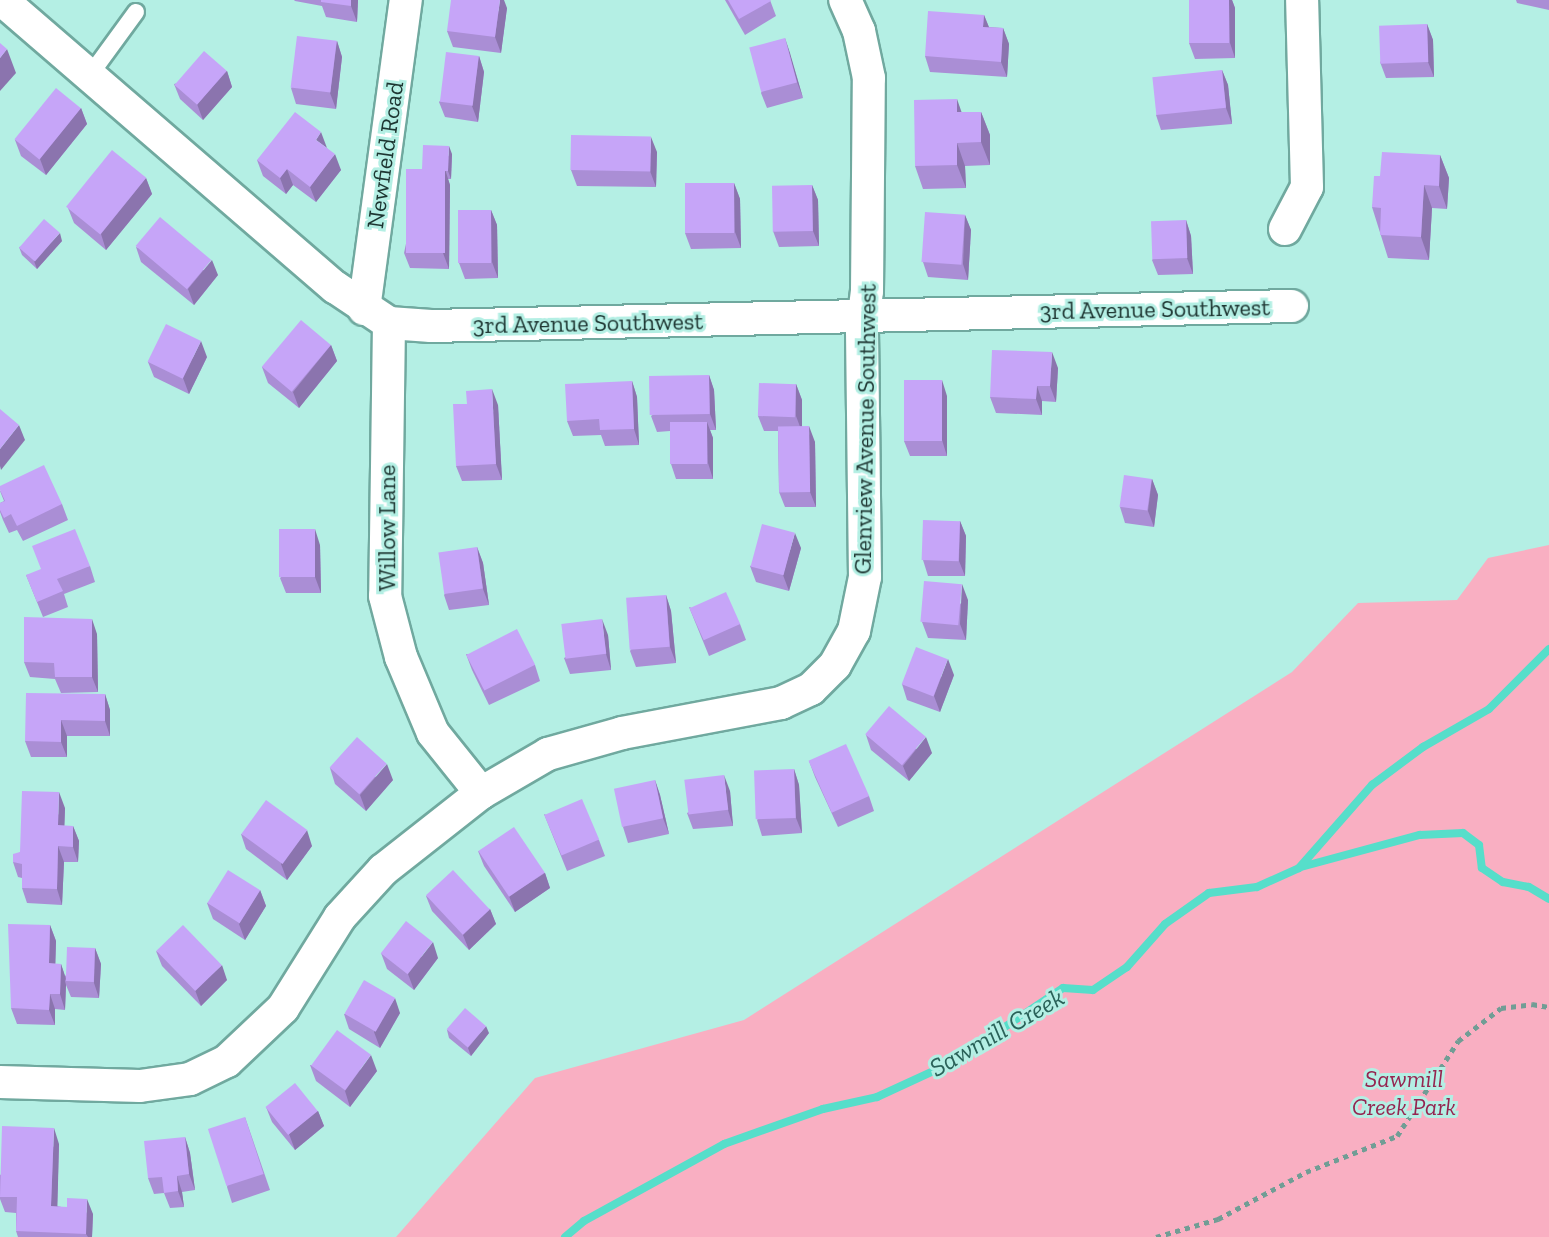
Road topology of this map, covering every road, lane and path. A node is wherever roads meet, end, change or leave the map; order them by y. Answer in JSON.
{"nodes":[{"id":1,"x":2,"y":0,"type":"edge"},
{"id":2,"x":406,"y":0,"type":"edge"},
{"id":3,"x":845,"y":0,"type":"edge"},
{"id":4,"x":1302,"y":0,"type":"edge"},
{"id":5,"x":136,"y":12,"type":"dead end"},
{"id":6,"x":90,"y":75,"type":"junction"},
{"id":7,"x":1284,"y":229,"type":"dead end"},
{"id":8,"x":1292,"y":306,"type":"dead end"},
{"id":9,"x":377,"y":316,"type":"junction"},
{"id":10,"x":863,"y":316,"type":"junction"},
{"id":11,"x":481,"y":793,"type":"junction"},
{"id":12,"x":1549,"y":1007,"type":"edge"},
{"id":13,"x":0,"y":1082,"type":"edge"},
{"id":14,"x":1156,"y":1237,"type":"edge"}],
"edges":[{"from":1,"to":6,"type":"street"},
{"from":2,"to":9,"type":"street","name":"Newfield Road"},
{"from":3,"to":10,"type":"street","name":"Glenview Avenue Southwest"},
{"from":4,"to":7,"type":"street"},
{"from":5,"to":6,"type":"lane"},
{"from":6,"to":9,"type":"street"},
{"from":8,"to":10,"type":"street","name":"3rd Avenue Southwest"},
{"from":9,"to":10,"type":"street","name":"3rd Avenue Southwest"},
{"from":9,"to":11,"type":"street","name":"Willow Lane"},
{"from":10,"to":11,"type":"street","name":"Glenview Avenue Southwest"},
{"from":11,"to":13,"type":"street","name":"Glenview Avenue Southwest"},
{"from":12,"to":14,"type":"path"}]}
